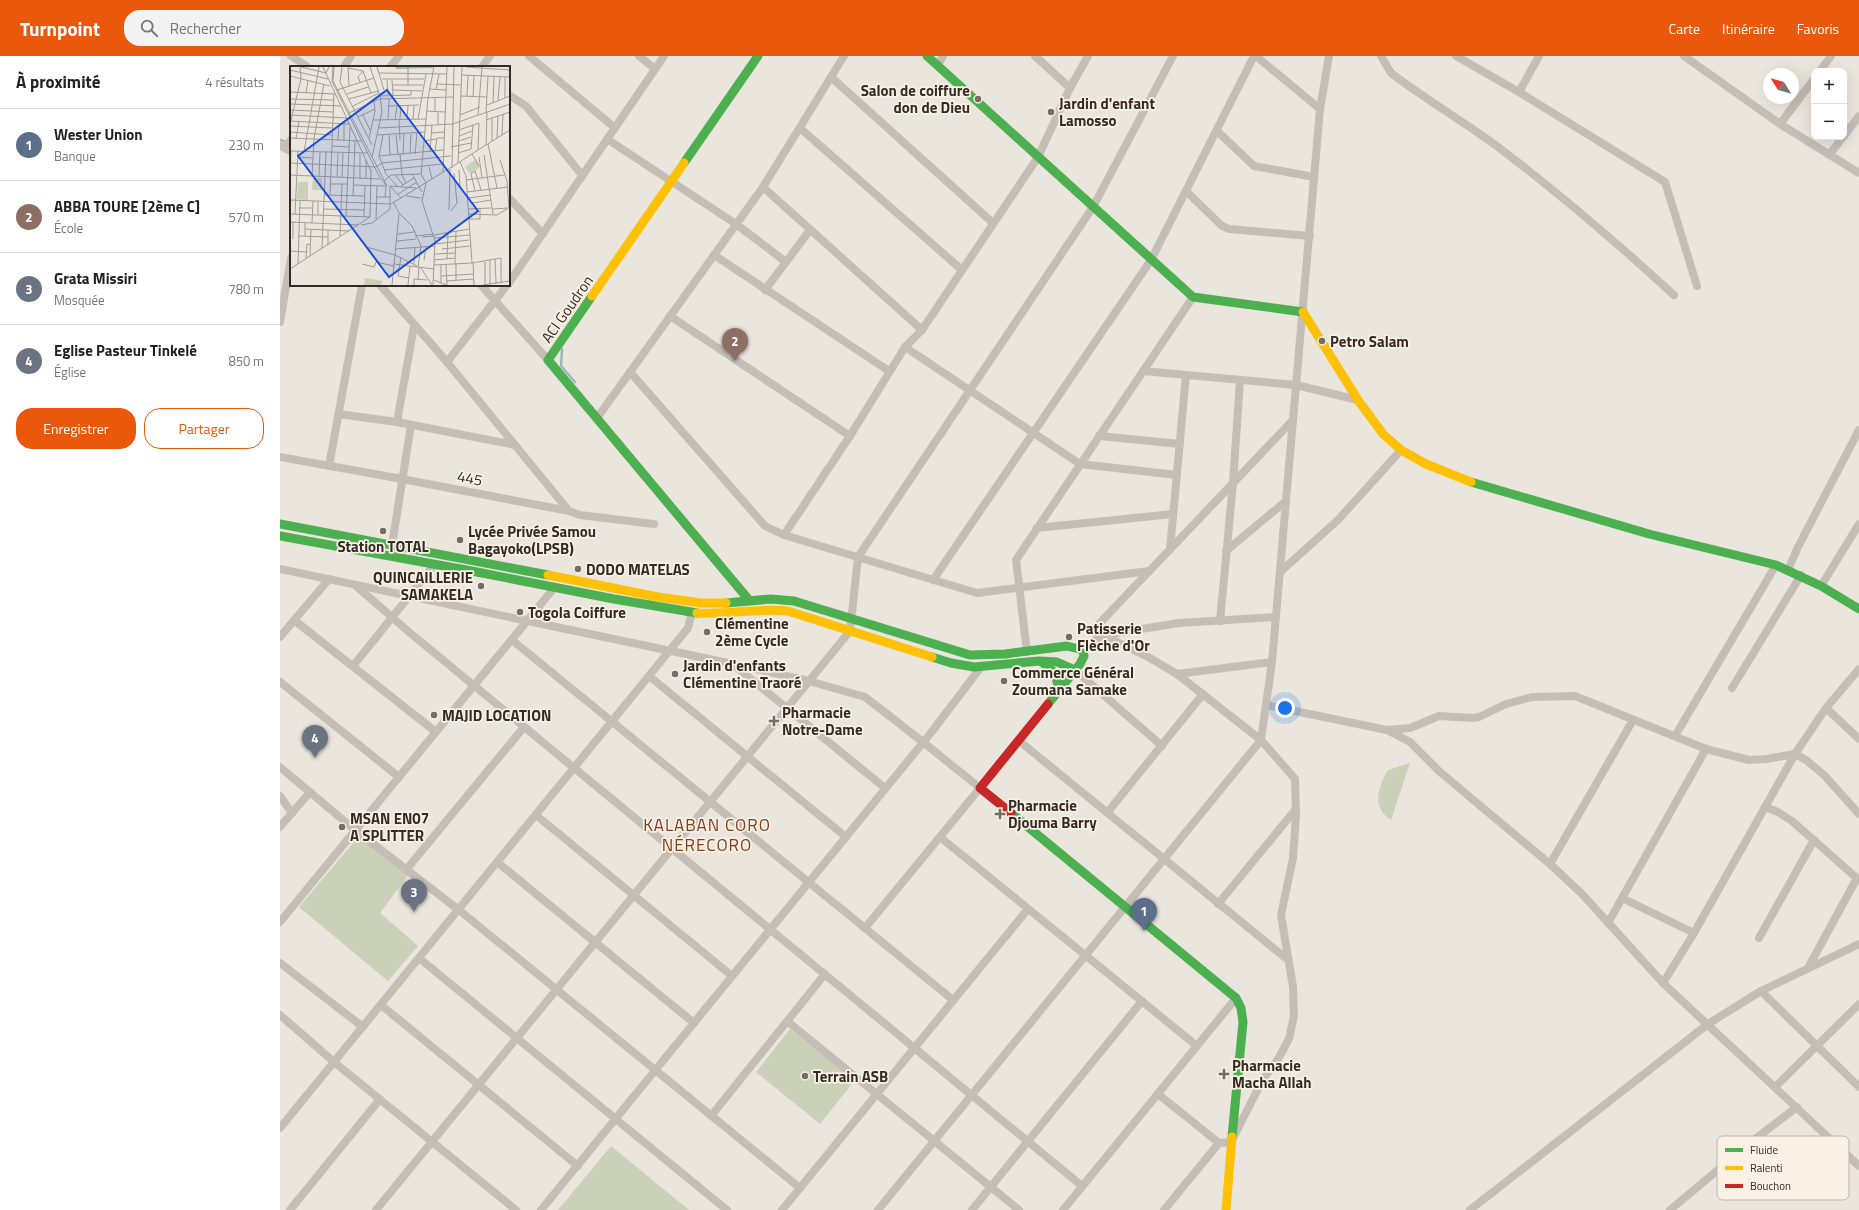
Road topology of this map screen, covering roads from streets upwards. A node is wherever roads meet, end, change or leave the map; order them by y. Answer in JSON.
{"nodes":[{"id":1,"x":291,"y":56,"type":"edge"},
{"id":2,"x":352,"y":56,"type":"edge"},
{"id":3,"x":399,"y":56,"type":"edge"},
{"id":4,"x":490,"y":56,"type":"edge"},
{"id":5,"x":528,"y":56,"type":"edge"},
{"id":6,"x":639,"y":56,"type":"edge"},
{"id":7,"x":664,"y":56,"type":"edge"},
{"id":8,"x":758,"y":56,"type":"edge"},
{"id":9,"x":844,"y":56,"type":"edge"},
{"id":10,"x":927,"y":56,"type":"edge"},
{"id":11,"x":943,"y":56,"type":"edge"},
{"id":12,"x":1035,"y":56,"type":"edge"},
{"id":13,"x":1088,"y":56,"type":"edge"},
{"id":14,"x":1173,"y":56,"type":"edge"},
{"id":15,"x":1255,"y":56,"type":"edge"},
{"id":16,"x":1329,"y":56,"type":"edge"},
{"id":17,"x":1381,"y":56,"type":"edge"},
{"id":18,"x":1456,"y":56,"type":"edge"},
{"id":19,"x":1539,"y":56,"type":"edge"},
{"id":20,"x":1831,"y":56,"type":"edge"},
{"id":21,"x":1688,"y":57,"type":"edge"},
{"id":22,"x":938,"y":65,"type":"junction"},
{"id":23,"x":306,"y":66,"type":"edge"},
{"id":24,"x":345,"y":66,"type":"edge"},
{"id":25,"x":391,"y":66,"type":"edge"},
{"id":26,"x":483,"y":66,"type":"edge"},
{"id":27,"x":1822,"y":68,"type":"edge"},
{"id":28,"x":655,"y":69,"type":"junction"},
{"id":29,"x":831,"y":77,"type":"junction"},
{"id":30,"x":1811,"y":82,"type":"edge"},
{"id":31,"x":1070,"y":88,"type":"junction"},
{"id":32,"x":1519,"y":92,"type":"junction"},
{"id":33,"x":510,"y":97,"type":"edge"},
{"id":34,"x":1320,"y":108,"type":"junction"},
{"id":35,"x":1859,"y":116,"type":"edge"},
{"id":36,"x":1780,"y":124,"type":"junction"},
{"id":37,"x":615,"y":128,"type":"junction"},
{"id":38,"x":800,"y":128,"type":"junction"},
{"id":39,"x":1217,"y":131,"type":"junction"},
{"id":40,"x":1847,"y":131,"type":"edge"},
{"id":41,"x":607,"y":139,"type":"junction"},
{"id":42,"x":1840,"y":140,"type":"edge"},
{"id":43,"x":1829,"y":155,"type":"junction"},
{"id":44,"x":1038,"y":157,"type":"junction"},
{"id":45,"x":1859,"y":173,"type":"edge"},
{"id":46,"x":582,"y":175,"type":"junction"},
{"id":47,"x":1314,"y":177,"type":"junction"},
{"id":48,"x":672,"y":182,"type":"junction"},
{"id":49,"x":763,"y":187,"type":"junction"},
{"id":50,"x":1187,"y":192,"type":"junction"},
{"id":51,"x":510,"y":199,"type":"edge"},
{"id":52,"x":1093,"y":207,"type":"junction"},
{"id":53,"x":993,"y":223,"type":"junction"},
{"id":54,"x":736,"y":224,"type":"junction"},
{"id":55,"x":810,"y":230,"type":"junction"},
{"id":56,"x":543,"y":234,"type":"junction"},
{"id":57,"x":1310,"y":236,"type":"junction"},
{"id":58,"x":714,"y":255,"type":"junction"},
{"id":59,"x":1151,"y":260,"type":"junction"},
{"id":60,"x":786,"y":262,"type":"junction"},
{"id":61,"x":290,"y":264,"type":"edge"},
{"id":62,"x":962,"y":270,"type":"junction"},
{"id":63,"x":510,"y":281,"type":"edge"},
{"id":64,"x":362,"y":286,"type":"edge"},
{"id":65,"x":381,"y":286,"type":"edge"},
{"id":66,"x":482,"y":286,"type":"edge"},
{"id":67,"x":507,"y":286,"type":"edge"},
{"id":68,"x":1697,"y":286,"type":"dead end"},
{"id":69,"x":765,"y":290,"type":"junction"},
{"id":70,"x":1674,"y":295,"type":"dead end"},
{"id":71,"x":1193,"y":297,"type":"junction"},
{"id":72,"x":495,"y":303,"type":"junction"},
{"id":73,"x":1303,"y":312,"type":"junction"},
{"id":74,"x":670,"y":316,"type":"junction"},
{"id":75,"x":280,"y":322,"type":"edge"},
{"id":76,"x":414,"y":326,"type":"junction"},
{"id":77,"x":922,"y":330,"type":"junction"},
{"id":78,"x":905,"y":347,"type":"junction"},
{"id":79,"x":548,"y":360,"type":"junction"},
{"id":80,"x":447,"y":362,"type":"junction"},
{"id":81,"x":1143,"y":371,"type":"junction"},
{"id":82,"x":630,"y":372,"type":"junction"},
{"id":83,"x":889,"y":372,"type":"junction"},
{"id":84,"x":1186,"y":375,"type":"junction"},
{"id":85,"x":1240,"y":380,"type":"junction"},
{"id":86,"x":1296,"y":385,"type":"junction"},
{"id":87,"x":970,"y":392,"type":"junction"},
{"id":88,"x":1358,"y":400,"type":"junction"},
{"id":89,"x":338,"y":414,"type":"junction"},
{"id":90,"x":597,"y":418,"type":"junction"},
{"id":91,"x":1293,"y":420,"type":"junction"},
{"id":92,"x":397,"y":422,"type":"junction"},
{"id":93,"x":411,"y":425,"type":"junction"},
{"id":94,"x":1033,"y":433,"type":"junction"},
{"id":95,"x":850,"y":436,"type":"junction"},
{"id":96,"x":1099,"y":436,"type":"junction"},
{"id":97,"x":1858,"y":436,"type":"edge"},
{"id":98,"x":1180,"y":444,"type":"junction"},
{"id":99,"x":515,"y":445,"type":"junction"},
{"id":100,"x":1401,"y":450,"type":"junction"},
{"id":101,"x":280,"y":457,"type":"edge"},
{"id":102,"x":1080,"y":464,"type":"junction"},
{"id":103,"x":329,"y":466,"type":"junction"},
{"id":104,"x":1177,"y":476,"type":"junction"},
{"id":105,"x":402,"y":479,"type":"junction"},
{"id":106,"x":1233,"y":483,"type":"junction"},
{"id":107,"x":1286,"y":501,"type":"junction"},
{"id":108,"x":569,"y":511,"type":"junction"},
{"id":109,"x":1173,"y":514,"type":"junction"},
{"id":110,"x":280,"y":524,"type":"edge"},
{"id":111,"x":654,"y":524,"type":"dead end"},
{"id":112,"x":1859,"y":524,"type":"edge"},
{"id":113,"x":1037,"y":528,"type":"junction"},
{"id":114,"x":784,"y":535,"type":"junction"},
{"id":115,"x":282,"y":539,"type":"edge"},
{"id":116,"x":392,"y":545,"type":"junction"},
{"id":117,"x":1170,"y":549,"type":"junction"},
{"id":118,"x":1226,"y":551,"type":"junction"},
{"id":119,"x":858,"y":557,"type":"junction"},
{"id":120,"x":435,"y":564,"type":"junction"},
{"id":121,"x":1776,"y":565,"type":"junction"},
{"id":122,"x":280,"y":569,"type":"edge"},
{"id":123,"x":1788,"y":570,"type":"junction"},
{"id":124,"x":1149,"y":571,"type":"junction"},
{"id":125,"x":1280,"y":572,"type":"junction"},
{"id":126,"x":1801,"y":575,"type":"junction"},
{"id":127,"x":328,"y":579,"type":"junction"},
{"id":128,"x":933,"y":580,"type":"junction"},
{"id":129,"x":355,"y":585,"type":"junction"},
{"id":130,"x":1821,"y":586,"type":"junction"},
{"id":131,"x":554,"y":588,"type":"junction"},
{"id":132,"x":1020,"y":588,"type":"junction"},
{"id":133,"x":410,"y":596,"type":"junction"},
{"id":134,"x":748,"y":600,"type":"junction"},
{"id":135,"x":1859,"y":610,"type":"edge"},
{"id":136,"x":753,"y":611,"type":"junction"},
{"id":137,"x":692,"y":612,"type":"junction"},
{"id":138,"x":1276,"y":617,"type":"junction"},
{"id":139,"x":851,"y":618,"type":"junction"},
{"id":140,"x":393,"y":619,"type":"junction"},
{"id":141,"x":294,"y":620,"type":"junction"},
{"id":142,"x":527,"y":621,"type":"junction"},
{"id":143,"x":1220,"y":621,"type":"junction"},
{"id":144,"x":850,"y":631,"type":"junction"},
{"id":145,"x":280,"y":637,"type":"edge"},
{"id":146,"x":1101,"y":637,"type":"junction"},
{"id":147,"x":512,"y":640,"type":"junction"},
{"id":148,"x":1083,"y":650,"type":"junction"},
{"id":149,"x":669,"y":652,"type":"junction"},
{"id":150,"x":1027,"y":652,"type":"junction"},
{"id":151,"x":1039,"y":661,"type":"junction"},
{"id":152,"x":1272,"y":662,"type":"junction"},
{"id":153,"x":733,"y":664,"type":"junction"},
{"id":154,"x":353,"y":666,"type":"junction"},
{"id":155,"x":981,"y":667,"type":"junction"},
{"id":156,"x":1859,"y":669,"type":"edge"},
{"id":157,"x":1075,"y":670,"type":"junction"},
{"id":158,"x":1177,"y":674,"type":"junction"},
{"id":159,"x":649,"y":676,"type":"junction"},
{"id":160,"x":809,"y":681,"type":"junction"},
{"id":161,"x":280,"y":682,"type":"edge"},
{"id":162,"x":474,"y":686,"type":"junction"},
{"id":163,"x":1732,"y":688,"type":"dead end"},
{"id":164,"x":1059,"y":690,"type":"junction"},
{"id":165,"x":1203,"y":694,"type":"junction"},
{"id":166,"x":1266,"y":705,"type":"junction"},
{"id":167,"x":787,"y":708,"type":"junction"},
{"id":168,"x":1826,"y":708,"type":"junction"},
{"id":169,"x":1633,"y":720,"type":"junction"},
{"id":170,"x":612,"y":722,"type":"junction"},
{"id":171,"x":524,"y":726,"type":"junction"},
{"id":172,"x":1387,"y":730,"type":"junction"},
{"id":173,"x":436,"y":732,"type":"junction"},
{"id":174,"x":1675,"y":736,"type":"junction"},
{"id":175,"x":1859,"y":739,"type":"edge"},
{"id":176,"x":1018,"y":740,"type":"junction"},
{"id":177,"x":1261,"y":740,"type":"junction"},
{"id":178,"x":923,"y":742,"type":"junction"},
{"id":179,"x":1162,"y":746,"type":"junction"},
{"id":180,"x":1706,"y":749,"type":"junction"},
{"id":181,"x":1795,"y":754,"type":"junction"},
{"id":182,"x":747,"y":756,"type":"junction"},
{"id":183,"x":280,"y":767,"type":"edge"},
{"id":184,"x":574,"y":768,"type":"junction"},
{"id":185,"x":399,"y":777,"type":"junction"},
{"id":186,"x":885,"y":788,"type":"junction"},
{"id":187,"x":980,"y":788,"type":"junction"},
{"id":188,"x":310,"y":792,"type":"junction"},
{"id":189,"x":280,"y":796,"type":"edge"},
{"id":190,"x":710,"y":802,"type":"junction"},
{"id":191,"x":1765,"y":807,"type":"junction"},
{"id":192,"x":1296,"y":809,"type":"junction"},
{"id":193,"x":292,"y":813,"type":"junction"},
{"id":194,"x":1107,"y":813,"type":"junction"},
{"id":195,"x":1859,"y":814,"type":"edge"},
{"id":196,"x":536,"y":815,"type":"junction"},
{"id":197,"x":280,"y":827,"type":"edge"},
{"id":198,"x":355,"y":830,"type":"junction"},
{"id":199,"x":846,"y":837,"type":"junction"},
{"id":200,"x":940,"y":837,"type":"junction"},
{"id":201,"x":1814,"y":840,"type":"junction"},
{"id":202,"x":672,"y":848,"type":"junction"},
{"id":203,"x":1164,"y":860,"type":"junction"},
{"id":204,"x":497,"y":862,"type":"junction"},
{"id":205,"x":1550,"y":864,"type":"junction"},
{"id":206,"x":406,"y":870,"type":"junction"},
{"id":207,"x":1858,"y":879,"type":"edge"},
{"id":208,"x":809,"y":882,"type":"junction"},
{"id":209,"x":634,"y":895,"type":"junction"},
{"id":210,"x":1622,"y":898,"type":"junction"},
{"id":211,"x":1218,"y":904,"type":"junction"},
{"id":212,"x":1125,"y":907,"type":"junction"},
{"id":213,"x":1028,"y":909,"type":"junction"},
{"id":214,"x":459,"y":910,"type":"junction"},
{"id":215,"x":280,"y":922,"type":"edge"},
{"id":216,"x":1608,"y":923,"type":"junction"},
{"id":217,"x":865,"y":928,"type":"junction"},
{"id":218,"x":770,"y":929,"type":"junction"},
{"id":219,"x":1694,"y":933,"type":"junction"},
{"id":220,"x":1759,"y":938,"type":"dead end"},
{"id":221,"x":595,"y":942,"type":"junction"},
{"id":222,"x":1859,"y":944,"type":"edge"},
{"id":223,"x":1086,"y":956,"type":"junction"},
{"id":224,"x":419,"y":958,"type":"junction"},
{"id":225,"x":1288,"y":960,"type":"junction"},
{"id":226,"x":280,"y":963,"type":"edge"},
{"id":227,"x":1807,"y":969,"type":"junction"},
{"id":228,"x":825,"y":974,"type":"junction"},
{"id":229,"x":732,"y":976,"type":"junction"},
{"id":230,"x":1663,"y":983,"type":"junction"},
{"id":231,"x":556,"y":989,"type":"junction"},
{"id":232,"x":1761,"y":991,"type":"junction"},
{"id":233,"x":1236,"y":998,"type":"junction"},
{"id":234,"x":953,"y":1000,"type":"junction"},
{"id":235,"x":1142,"y":1002,"type":"junction"},
{"id":236,"x":1859,"y":1004,"type":"edge"},
{"id":237,"x":381,"y":1005,"type":"junction"},
{"id":238,"x":281,"y":1018,"type":"edge"},
{"id":239,"x":788,"y":1021,"type":"junction"},
{"id":240,"x":694,"y":1023,"type":"junction"},
{"id":241,"x":1708,"y":1024,"type":"junction"},
{"id":242,"x":363,"y":1027,"type":"junction"},
{"id":243,"x":517,"y":1038,"type":"junction"},
{"id":244,"x":1197,"y":1046,"type":"junction"},
{"id":245,"x":1816,"y":1046,"type":"junction"},
{"id":246,"x":914,"y":1048,"type":"junction"},
{"id":247,"x":334,"y":1062,"type":"junction"},
{"id":248,"x":656,"y":1070,"type":"junction"},
{"id":249,"x":478,"y":1085,"type":"junction"},
{"id":250,"x":1775,"y":1087,"type":"junction"},
{"id":251,"x":1859,"y":1087,"type":"edge"},
{"id":252,"x":877,"y":1094,"type":"junction"},
{"id":253,"x":1158,"y":1094,"type":"junction"},
{"id":254,"x":972,"y":1095,"type":"junction"},
{"id":255,"x":380,"y":1099,"type":"junction"},
{"id":256,"x":1797,"y":1107,"type":"junction"},
{"id":257,"x":711,"y":1116,"type":"junction"},
{"id":258,"x":616,"y":1119,"type":"junction"},
{"id":259,"x":280,"y":1128,"type":"edge"},
{"id":260,"x":1759,"y":1136,"type":"edge"},
{"id":261,"x":1827,"y":1136,"type":"edge"},
{"id":262,"x":432,"y":1141,"type":"junction"},
{"id":263,"x":934,"y":1141,"type":"junction"},
{"id":264,"x":1028,"y":1141,"type":"junction"},
{"id":265,"x":1231,"y":1142,"type":"junction"},
{"id":266,"x":1219,"y":1143,"type":"junction"},
{"id":267,"x":1849,"y":1156,"type":"edge"},
{"id":268,"x":578,"y":1166,"type":"junction"},
{"id":269,"x":1859,"y":1166,"type":"edge"},
{"id":270,"x":1717,"y":1171,"type":"edge"},
{"id":271,"x":1082,"y":1186,"type":"junction"},
{"id":272,"x":990,"y":1187,"type":"junction"},
{"id":273,"x":800,"y":1188,"type":"junction"},
{"id":274,"x":290,"y":1210,"type":"edge"},
{"id":275,"x":377,"y":1210,"type":"edge"},
{"id":276,"x":516,"y":1210,"type":"edge"},
{"id":277,"x":541,"y":1210,"type":"edge"},
{"id":278,"x":727,"y":1210,"type":"edge"},
{"id":279,"x":782,"y":1210,"type":"edge"},
{"id":280,"x":878,"y":1210,"type":"edge"},
{"id":281,"x":972,"y":1210,"type":"edge"},
{"id":282,"x":1019,"y":1210,"type":"edge"},
{"id":283,"x":1063,"y":1210,"type":"edge"},
{"id":284,"x":1164,"y":1210,"type":"edge"},
{"id":285,"x":1226,"y":1210,"type":"edge"},
{"id":286,"x":1470,"y":1210,"type":"edge"},
{"id":287,"x":1670,"y":1210,"type":"edge"}],
"edges":[{"from":1,"to":23,"type":"street"},
{"from":2,"to":24,"type":"street"},
{"from":3,"to":25,"type":"street"},
{"from":4,"to":26,"type":"street"},
{"from":5,"to":37,"type":"street"},
{"from":6,"to":28,"type":"street"},
{"from":7,"to":28,"type":"street"},
{"from":8,"to":48,"type":"street","name":"ACI Goudron"},
{"from":9,"to":29,"type":"street"},
{"from":10,"to":22,"type":"street"},
{"from":11,"to":22,"type":"street"},
{"from":12,"to":31,"type":"street"},
{"from":13,"to":31,"type":"street"},
{"from":14,"to":52,"type":"street"},
{"from":15,"to":34,"type":"street"},
{"from":15,"to":39,"type":"street"},
{"from":16,"to":34,"type":"street"},
{"from":17,"to":70,"type":"street"},
{"from":18,"to":32,"type":"street"},
{"from":19,"to":32,"type":"street"},
{"from":20,"to":27,"type":"street"},
{"from":21,"to":36,"type":"street"},
{"from":22,"to":44,"type":"street"},
{"from":28,"to":37,"type":"street"},
{"from":29,"to":38,"type":"street"},
{"from":29,"to":53,"type":"street"},
{"from":30,"to":36,"type":"street"},
{"from":31,"to":44,"type":"street"},
{"from":32,"to":68,"type":"street"},
{"from":33,"to":46,"type":"street"},
{"from":34,"to":47,"type":"street"},
{"from":35,"to":40,"type":"street"},
{"from":36,"to":43,"type":"street"},
{"from":37,"to":41,"type":"street"},
{"from":38,"to":49,"type":"street"},
{"from":38,"to":62,"type":"street"},
{"from":39,"to":47,"type":"street"},
{"from":39,"to":50,"type":"street"},
{"from":41,"to":46,"type":"street"},
{"from":41,"to":48,"type":"street"},
{"from":42,"to":43,"type":"street"},
{"from":43,"to":45,"type":"street"},
{"from":44,"to":52,"type":"street"},
{"from":44,"to":53,"type":"street"},
{"from":46,"to":56,"type":"street"},
{"from":47,"to":57,"type":"street"},
{"from":48,"to":54,"type":"street"},
{"from":48,"to":79,"type":"street","name":"ACI Goudron"},
{"from":49,"to":54,"type":"street"},
{"from":49,"to":55,"type":"street"},
{"from":50,"to":57,"type":"street"},
{"from":50,"to":59,"type":"street"},
{"from":51,"to":56,"type":"street"},
{"from":52,"to":59,"type":"street"},
{"from":52,"to":87,"type":"street"},
{"from":53,"to":62,"type":"street"},
{"from":54,"to":58,"type":"street"},
{"from":54,"to":60,"type":"street"},
{"from":55,"to":60,"type":"street"},
{"from":55,"to":77,"type":"street"},
{"from":56,"to":63,"type":"street"},
{"from":57,"to":73,"type":"street"},
{"from":58,"to":69,"type":"street"},
{"from":58,"to":74,"type":"street"},
{"from":59,"to":71,"type":"street"},
{"from":59,"to":94,"type":"street"},
{"from":60,"to":69,"type":"street"},
{"from":61,"to":75,"type":"street"},
{"from":62,"to":77,"type":"street"},
{"from":64,"to":89,"type":"street"},
{"from":65,"to":76,"type":"street"},
{"from":66,"to":72,"type":"street"},
{"from":67,"to":72,"type":"street"},
{"from":69,"to":83,"type":"street"},
{"from":71,"to":73,"type":"street"},
{"from":71,"to":81,"type":"street"},
{"from":72,"to":79,"type":"street"},
{"from":72,"to":80,"type":"street"},
{"from":73,"to":86,"type":"street"},
{"from":73,"to":88,"type":"street"},
{"from":74,"to":82,"type":"street"},
{"from":74,"to":95,"type":"street"},
{"from":76,"to":80,"type":"street"},
{"from":76,"to":92,"type":"street"},
{"from":77,"to":78,"type":"street"},
{"from":78,"to":83,"type":"street"},
{"from":78,"to":87,"type":"street"},
{"from":79,"to":90,"type":"street","name":"ACI Goudron"},
{"from":80,"to":99,"type":"street"},
{"from":81,"to":84,"type":"street"},
{"from":81,"to":96,"type":"street"},
{"from":82,"to":90,"type":"street"},
{"from":82,"to":114,"type":"street"},
{"from":83,"to":95,"type":"street"},
{"from":84,"to":85,"type":"street"},
{"from":84,"to":98,"type":"street"},
{"from":85,"to":86,"type":"street"},
{"from":85,"to":106,"type":"street"},
{"from":86,"to":88,"type":"street"},
{"from":86,"to":91,"type":"street"},
{"from":87,"to":94,"type":"street"},
{"from":87,"to":119,"type":"street"},
{"from":88,"to":100,"type":"street"},
{"from":89,"to":92,"type":"street"},
{"from":89,"to":103,"type":"street"},
{"from":90,"to":134,"type":"street","name":"ACI Goudron"},
{"from":91,"to":106,"type":"street"},
{"from":91,"to":107,"type":"street"},
{"from":92,"to":93,"type":"street"},
{"from":93,"to":99,"type":"street"},
{"from":93,"to":105,"type":"street"},
{"from":94,"to":102,"type":"street"},
{"from":94,"to":128,"type":"street"},
{"from":95,"to":114,"type":"street"},
{"from":96,"to":98,"type":"street"},
{"from":96,"to":102,"type":"street"},
{"from":97,"to":123,"type":"street"},
{"from":98,"to":104,"type":"street"},
{"from":99,"to":108,"type":"street"},
{"from":100,"to":121,"type":"street"},
{"from":100,"to":125,"type":"street"},
{"from":101,"to":103,"type":"street","name":"445"},
{"from":102,"to":104,"type":"street"},
{"from":102,"to":113,"type":"street"},
{"from":103,"to":105,"type":"street","name":"445"},
{"from":104,"to":109,"type":"street"},
{"from":105,"to":108,"type":"street","name":"445"},
{"from":105,"to":116,"type":"street"},
{"from":106,"to":117,"type":"street"},
{"from":106,"to":118,"type":"street"},
{"from":107,"to":118,"type":"street"},
{"from":107,"to":125,"type":"street"},
{"from":108,"to":111,"type":"street","name":"445"},
{"from":109,"to":113,"type":"street"},
{"from":109,"to":117,"type":"street"},
{"from":110,"to":116,"type":"street"},
{"from":112,"to":130,"type":"street"},
{"from":113,"to":132,"type":"street"},
{"from":114,"to":119,"type":"street"},
{"from":115,"to":120,"type":"street"},
{"from":116,"to":134,"type":"street"},
{"from":117,"to":124,"type":"street"},
{"from":118,"to":143,"type":"street"},
{"from":119,"to":128,"type":"street"},
{"from":119,"to":139,"type":"street"},
{"from":120,"to":131,"type":"street"},
{"from":120,"to":133,"type":"street"},
{"from":121,"to":123,"type":"street"},
{"from":121,"to":174,"type":"street"},
{"from":122,"to":127,"type":"street"},
{"from":123,"to":126,"type":"street"},
{"from":124,"to":132,"type":"street"},
{"from":124,"to":146,"type":"street"},
{"from":125,"to":138,"type":"street"},
{"from":126,"to":130,"type":"street"},
{"from":126,"to":163,"type":"street"},
{"from":127,"to":129,"type":"street"},
{"from":127,"to":141,"type":"street"},
{"from":128,"to":132,"type":"street"},
{"from":129,"to":133,"type":"street"},
{"from":129,"to":140,"type":"street"},
{"from":130,"to":135,"type":"street"},
{"from":131,"to":137,"type":"street"},
{"from":131,"to":142,"type":"street"},
{"from":132,"to":150,"type":"street"},
{"from":133,"to":140,"type":"street"},
{"from":133,"to":142,"type":"street"},
{"from":134,"to":136,"type":"street"},
{"from":134,"to":139,"type":"street"},
{"from":136,"to":137,"type":"street"},
{"from":136,"to":144,"type":"street"},
{"from":137,"to":149,"type":"street"},
{"from":138,"to":143,"type":"street"},
{"from":138,"to":152,"type":"street"},
{"from":139,"to":144,"type":"street"},
{"from":139,"to":150,"type":"street"},
{"from":140,"to":154,"type":"street"},
{"from":140,"to":162,"type":"street"},
{"from":141,"to":145,"type":"street"},
{"from":141,"to":154,"type":"street"},
{"from":142,"to":147,"type":"street"},
{"from":142,"to":149,"type":"street"},
{"from":143,"to":146,"type":"street"},
{"from":144,"to":155,"type":"street"},
{"from":144,"to":160,"type":"street"},
{"from":146,"to":148,"type":"street"},
{"from":146,"to":158,"type":"street"},
{"from":147,"to":162,"type":"street"},
{"from":147,"to":170,"type":"street"},
{"from":148,"to":150,"type":"street"},
{"from":148,"to":157,"type":"street"},
{"from":149,"to":153,"type":"street"},
{"from":149,"to":159,"type":"street"},
{"from":151,"to":155,"type":"street"},
{"from":151,"to":157,"type":"street"},
{"from":151,"to":164,"type":"street"},
{"from":152,"to":158,"type":"street"},
{"from":152,"to":166,"type":"street"},
{"from":153,"to":160,"type":"street"},
{"from":153,"to":167,"type":"street"},
{"from":154,"to":173,"type":"street"},
{"from":155,"to":178,"type":"street"},
{"from":156,"to":168,"type":"street"},
{"from":157,"to":164,"type":"street"},
{"from":157,"to":179,"type":"street"},
{"from":158,"to":165,"type":"street"},
{"from":159,"to":170,"type":"street"},
{"from":159,"to":182,"type":"street"},
{"from":160,"to":167,"type":"street"},
{"from":160,"to":178,"type":"street"},
{"from":161,"to":185,"type":"street"},
{"from":162,"to":171,"type":"street"},
{"from":162,"to":173,"type":"street"},
{"from":164,"to":176,"type":"street"},
{"from":165,"to":177,"type":"street"},
{"from":165,"to":179,"type":"street"},
{"from":166,"to":172,"type":"street"},
{"from":166,"to":177,"type":"street"},
{"from":167,"to":182,"type":"street"},
{"from":167,"to":186,"type":"street"},
{"from":168,"to":175,"type":"street"},
{"from":168,"to":181,"type":"street"},
{"from":169,"to":172,"type":"street"},
{"from":169,"to":174,"type":"street"},
{"from":169,"to":205,"type":"street"},
{"from":170,"to":184,"type":"street"},
{"from":170,"to":190,"type":"street"},
{"from":171,"to":184,"type":"street"},
{"from":171,"to":206,"type":"street"},
{"from":172,"to":205,"type":"street"},
{"from":173,"to":185,"type":"street"},
{"from":174,"to":180,"type":"street"},
{"from":176,"to":187,"type":"street"},
{"from":176,"to":194,"type":"street"},
{"from":177,"to":192,"type":"street"},
{"from":177,"to":203,"type":"street"},
{"from":178,"to":186,"type":"street"},
{"from":178,"to":187,"type":"street"},
{"from":179,"to":194,"type":"street"},
{"from":180,"to":181,"type":"street"},
{"from":180,"to":210,"type":"street"},
{"from":181,"to":191,"type":"street"},
{"from":181,"to":195,"type":"street"},
{"from":182,"to":190,"type":"street"},
{"from":182,"to":199,"type":"street"},
{"from":183,"to":188,"type":"street"},
{"from":184,"to":196,"type":"street"},
{"from":184,"to":202,"type":"street"},
{"from":185,"to":198,"type":"street"},
{"from":186,"to":199,"type":"street"},
{"from":187,"to":200,"type":"street"},
{"from":187,"to":212,"type":"street"},
{"from":188,"to":193,"type":"street"},
{"from":188,"to":198,"type":"street"},
{"from":189,"to":193,"type":"street"},
{"from":190,"to":202,"type":"street"},
{"from":190,"to":208,"type":"street"},
{"from":191,"to":201,"type":"street"},
{"from":191,"to":219,"type":"street"},
{"from":192,"to":211,"type":"street"},
{"from":192,"to":225,"type":"street"},
{"from":193,"to":197,"type":"street"},
{"from":194,"to":203,"type":"street"},
{"from":196,"to":204,"type":"street"},
{"from":196,"to":209,"type":"street"},
{"from":198,"to":206,"type":"street"},
{"from":198,"to":215,"type":"street"},
{"from":199,"to":208,"type":"street"},
{"from":200,"to":213,"type":"street"},
{"from":200,"to":217,"type":"street"},
{"from":201,"to":207,"type":"street"},
{"from":201,"to":220,"type":"street"},
{"from":202,"to":209,"type":"street"},
{"from":202,"to":218,"type":"street"},
{"from":203,"to":211,"type":"street"},
{"from":203,"to":212,"type":"street"},
{"from":204,"to":214,"type":"street"},
{"from":204,"to":221,"type":"street"},
{"from":205,"to":216,"type":"street"},
{"from":206,"to":214,"type":"street"},
{"from":207,"to":227,"type":"street"},
{"from":208,"to":217,"type":"street"},
{"from":208,"to":218,"type":"street"},
{"from":209,"to":221,"type":"street"},
{"from":209,"to":229,"type":"street"},
{"from":210,"to":216,"type":"street"},
{"from":210,"to":219,"type":"street"},
{"from":211,"to":225,"type":"street"},
{"from":212,"to":223,"type":"street"},
{"from":212,"to":233,"type":"street"},
{"from":213,"to":223,"type":"street"},
{"from":213,"to":234,"type":"street"},
{"from":214,"to":224,"type":"street"},
{"from":214,"to":231,"type":"street"},
{"from":216,"to":230,"type":"street"},
{"from":217,"to":234,"type":"street"},
{"from":218,"to":228,"type":"street"},
{"from":218,"to":229,"type":"street"},
{"from":219,"to":230,"type":"street"},
{"from":221,"to":231,"type":"street"},
{"from":221,"to":240,"type":"street"},
{"from":222,"to":227,"type":"street"},
{"from":223,"to":235,"type":"street"},
{"from":223,"to":254,"type":"street"},
{"from":224,"to":237,"type":"street"},
{"from":224,"to":243,"type":"street"},
{"from":225,"to":265,"type":"street"},
{"from":226,"to":242,"type":"street"},
{"from":227,"to":232,"type":"street"},
{"from":228,"to":239,"type":"street"},
{"from":228,"to":246,"type":"street"},
{"from":229,"to":240,"type":"street"},
{"from":230,"to":241,"type":"street"},
{"from":231,"to":243,"type":"street"},
{"from":231,"to":248,"type":"street"},
{"from":232,"to":241,"type":"street"},
{"from":232,"to":245,"type":"street"},
{"from":233,"to":244,"type":"street"},
{"from":233,"to":265,"type":"street"},
{"from":234,"to":246,"type":"street"},
{"from":235,"to":244,"type":"street"},
{"from":235,"to":264,"type":"street"},
{"from":236,"to":245,"type":"street"},
{"from":237,"to":242,"type":"street"},
{"from":237,"to":249,"type":"street"},
{"from":238,"to":247,"type":"street"},
{"from":239,"to":252,"type":"street"},
{"from":239,"to":257,"type":"street"},
{"from":240,"to":248,"type":"street"},
{"from":241,"to":250,"type":"street"},
{"from":241,"to":286,"type":"street"},
{"from":242,"to":247,"type":"street"},
{"from":243,"to":249,"type":"street"},
{"from":243,"to":258,"type":"street"},
{"from":244,"to":253,"type":"street"},
{"from":245,"to":250,"type":"street"},
{"from":245,"to":251,"type":"street"},
{"from":246,"to":252,"type":"street"},
{"from":246,"to":254,"type":"street"},
{"from":247,"to":255,"type":"street"},
{"from":247,"to":259,"type":"street"},
{"from":248,"to":257,"type":"street"},
{"from":248,"to":258,"type":"street"},
{"from":249,"to":262,"type":"street"},
{"from":249,"to":268,"type":"street"},
{"from":250,"to":256,"type":"street"},
{"from":252,"to":263,"type":"street"},
{"from":252,"to":273,"type":"street"},
{"from":253,"to":266,"type":"street"},
{"from":253,"to":271,"type":"street"},
{"from":254,"to":263,"type":"street"},
{"from":254,"to":264,"type":"street"},
{"from":255,"to":262,"type":"street"},
{"from":255,"to":274,"type":"street"},
{"from":256,"to":260,"type":"street"},
{"from":256,"to":261,"type":"street"},
{"from":257,"to":273,"type":"street"},
{"from":258,"to":268,"type":"street"},
{"from":258,"to":278,"type":"street"},
{"from":262,"to":275,"type":"street"},
{"from":262,"to":276,"type":"street"},
{"from":263,"to":272,"type":"street"},
{"from":263,"to":280,"type":"street"},
{"from":264,"to":271,"type":"street"},
{"from":264,"to":272,"type":"street"},
{"from":265,"to":266,"type":"street"},
{"from":265,"to":285,"type":"street"},
{"from":266,"to":284,"type":"street"},
{"from":267,"to":269,"type":"street"},
{"from":268,"to":277,"type":"street"},
{"from":270,"to":287,"type":"street"},
{"from":271,"to":283,"type":"street"},
{"from":272,"to":281,"type":"street"},
{"from":272,"to":282,"type":"street"},
{"from":273,"to":279,"type":"street"}]}
